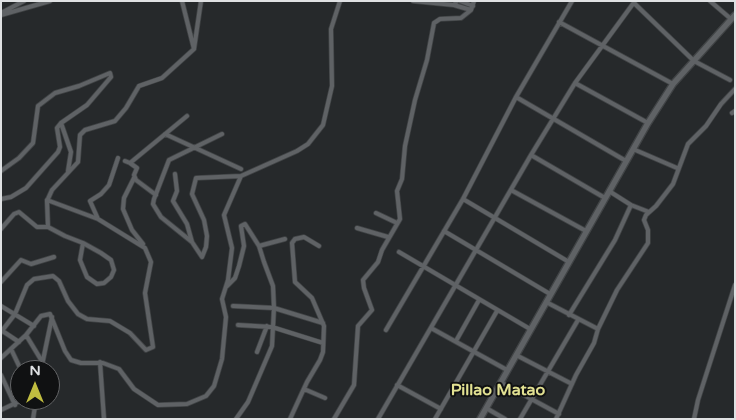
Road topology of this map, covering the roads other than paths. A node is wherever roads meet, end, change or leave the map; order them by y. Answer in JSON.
{"nodes":[{"id":1,"x":24,"y":1,"type":"edge"},
{"id":2,"x":50,"y":1,"type":"edge"},
{"id":3,"x":182,"y":1,"type":"edge"},
{"id":4,"x":201,"y":1,"type":"edge"},
{"id":5,"x":340,"y":1,"type":"edge"},
{"id":6,"x":413,"y":1,"type":"edge"},
{"id":7,"x":474,"y":1,"type":"edge"},
{"id":8,"x":572,"y":1,"type":"edge"},
{"id":9,"x":710,"y":1,"type":"edge"},
{"id":10,"x":457,"y":2,"type":"edge"},
{"id":11,"x":634,"y":2,"type":"edge"},
{"id":12,"x":472,"y":8,"type":"junction"},
{"id":13,"x":1,"y":14,"type":"edge"},
{"id":14,"x":733,"y":17,"type":"edge"},
{"id":15,"x":559,"y":22,"type":"junction"},
{"id":16,"x":602,"y":47,"type":"junction"},
{"id":17,"x":194,"y":49,"type":"junction"},
{"id":18,"x":694,"y":61,"type":"junction"},
{"id":19,"x":730,"y":80,"type":"dead end"},
{"id":20,"x":575,"y":84,"type":"junction"},
{"id":21,"x":673,"y":84,"type":"junction"},
{"id":22,"x":735,"y":88,"type":"edge"},
{"id":23,"x":516,"y":97,"type":"junction"},
{"id":24,"x":187,"y":116,"type":"dead end"},
{"id":25,"x":553,"y":119,"type":"junction"},
{"id":26,"x":61,"y":123,"type":"junction"},
{"id":27,"x":648,"y":123,"type":"junction"},
{"id":28,"x":165,"y":134,"type":"junction"},
{"id":29,"x":222,"y":134,"type":"dead end"},
{"id":30,"x":196,"y":148,"type":"junction"},
{"id":31,"x":633,"y":149,"type":"junction"},
{"id":32,"x":531,"y":155,"type":"junction"},
{"id":33,"x":118,"y":158,"type":"dead end"},
{"id":34,"x":125,"y":161,"type":"dead end"},
{"id":35,"x":626,"y":161,"type":"junction"},
{"id":36,"x":130,"y":163,"type":"junction"},
{"id":37,"x":677,"y":168,"type":"junction"},
{"id":38,"x":241,"y":169,"type":"dead end"},
{"id":39,"x":1,"y":171,"type":"edge"},
{"id":40,"x":68,"y":171,"type":"junction"},
{"id":41,"x":175,"y":174,"type":"dead end"},
{"id":42,"x":241,"y":176,"type":"junction"},
{"id":43,"x":134,"y":178,"type":"junction"},
{"id":44,"x":511,"y":190,"type":"junction"},
{"id":45,"x":609,"y":191,"type":"junction"},
{"id":46,"x":156,"y":195,"type":"junction"},
{"id":47,"x":605,"y":198,"type":"junction"},
{"id":48,"x":1,"y":199,"type":"edge"},
{"id":49,"x":463,"y":199,"type":"junction"},
{"id":50,"x":48,"y":200,"type":"junction"},
{"id":51,"x":632,"y":205,"type":"junction"},
{"id":52,"x":649,"y":212,"type":"junction"},
{"id":53,"x":376,"y":214,"type":"dead end"},
{"id":54,"x":98,"y":219,"type":"junction"},
{"id":55,"x":494,"y":219,"type":"junction"},
{"id":56,"x":397,"y":223,"type":"junction"},
{"id":57,"x":48,"y":226,"type":"junction"},
{"id":58,"x":357,"y":228,"type":"dead end"},
{"id":59,"x":1,"y":229,"type":"edge"},
{"id":60,"x":444,"y":231,"type":"junction"},
{"id":61,"x":586,"y":231,"type":"junction"},
{"id":62,"x":388,"y":238,"type":"junction"},
{"id":63,"x":285,"y":239,"type":"dead end"},
{"id":64,"x":192,"y":242,"type":"junction"},
{"id":65,"x":83,"y":243,"type":"junction"},
{"id":66,"x":259,"y":246,"type":"junction"},
{"id":67,"x":319,"y":246,"type":"dead end"},
{"id":68,"x":145,"y":248,"type":"junction"},
{"id":69,"x":477,"y":250,"type":"junction"},
{"id":70,"x":399,"y":252,"type":"dead end"},
{"id":71,"x":54,"y":257,"type":"dead end"},
{"id":72,"x":569,"y":262,"type":"junction"},
{"id":73,"x":422,"y":267,"type":"junction"},
{"id":74,"x":1,"y":282,"type":"edge"},
{"id":75,"x":735,"y":284,"type":"edge"},
{"id":76,"x":227,"y":286,"type":"junction"},
{"id":77,"x":455,"y":287,"type":"junction"},
{"id":78,"x":550,"y":294,"type":"junction"},
{"id":79,"x":479,"y":300,"type":"junction"},
{"id":80,"x":546,"y":302,"type":"junction"},
{"id":81,"x":1,"y":306,"type":"edge"},
{"id":82,"x":233,"y":306,"type":"dead end"},
{"id":83,"x":274,"y":308,"type":"junction"},
{"id":84,"x":497,"y":311,"type":"junction"},
{"id":85,"x":14,"y":314,"type":"junction"},
{"id":86,"x":569,"y":314,"type":"junction"},
{"id":87,"x":52,"y":317,"type":"junction"},
{"id":88,"x":578,"y":320,"type":"junction"},
{"id":89,"x":323,"y":323,"type":"junction"},
{"id":90,"x":238,"y":325,"type":"dead end"},
{"id":91,"x":34,"y":326,"type":"junction"},
{"id":92,"x":267,"y":326,"type":"junction"},
{"id":93,"x":272,"y":327,"type":"junction"},
{"id":94,"x":431,"y":328,"type":"junction"},
{"id":95,"x":530,"y":329,"type":"junction"},
{"id":96,"x":598,"y":329,"type":"junction"},
{"id":97,"x":386,"y":330,"type":"dead end"},
{"id":98,"x":2,"y":331,"type":"edge"},
{"id":99,"x":26,"y":335,"type":"junction"},
{"id":100,"x":456,"y":341,"type":"junction"},
{"id":101,"x":19,"y":342,"type":"junction"},
{"id":102,"x":323,"y":343,"type":"junction"},
{"id":103,"x":11,"y":350,"type":"junction"},
{"id":104,"x":475,"y":351,"type":"junction"},
{"id":105,"x":256,"y":352,"type":"dead end"},
{"id":106,"x":516,"y":355,"type":"junction"},
{"id":107,"x":1,"y":358,"type":"edge"},
{"id":108,"x":16,"y":360,"type":"edge"},
{"id":109,"x":41,"y":360,"type":"edge"},
{"id":110,"x":44,"y":360,"type":"edge"},
{"id":111,"x":100,"y":362,"type":"junction"},
{"id":112,"x":507,"y":370,"type":"junction"},
{"id":113,"x":548,"y":372,"type":"junction"},
{"id":114,"x":1,"y":376,"type":"edge"},
{"id":115,"x":500,"y":382,"type":"junction"},
{"id":116,"x":572,"y":384,"type":"junction"},
{"id":117,"x":397,"y":385,"type":"junction"},
{"id":118,"x":304,"y":389,"type":"junction"},
{"id":119,"x":10,"y":396,"type":"edge"},
{"id":120,"x":324,"y":398,"type":"dead end"},
{"id":121,"x":532,"y":400,"type":"junction"},
{"id":122,"x":486,"y":408,"type":"junction"},
{"id":123,"x":441,"y":409,"type":"junction"},
{"id":124,"x":557,"y":416,"type":"edge"},
{"id":125,"x":104,"y":419,"type":"edge"},
{"id":126,"x":236,"y":419,"type":"edge"},
{"id":127,"x":290,"y":419,"type":"edge"},
{"id":128,"x":334,"y":419,"type":"edge"},
{"id":129,"x":378,"y":419,"type":"edge"},
{"id":130,"x":435,"y":419,"type":"edge"},
{"id":131,"x":480,"y":419,"type":"edge"},
{"id":132,"x":505,"y":419,"type":"edge"},
{"id":133,"x":520,"y":419,"type":"edge"},
{"id":134,"x":694,"y":419,"type":"edge"}],
"edges":[{"from":1,"to":13,"type":"street"},
{"from":2,"to":13,"type":"street"},
{"from":3,"to":17,"type":"street"},
{"from":4,"to":17,"type":"street"},
{"from":5,"to":42,"type":"street"},
{"from":6,"to":10,"type":"street"},
{"from":7,"to":12,"type":"street"},
{"from":8,"to":15,"type":"street"},
{"from":9,"to":14,"type":"street"},
{"from":10,"to":12,"type":"street"},
{"from":10,"to":12,"type":"street"},
{"from":11,"to":16,"type":"street"},
{"from":11,"to":18,"type":"street"},
{"from":12,"to":56,"type":"street"},
{"from":14,"to":18,"type":"street"},
{"from":15,"to":16,"type":"street"},
{"from":15,"to":23,"type":"street"},
{"from":16,"to":20,"type":"street"},
{"from":16,"to":21,"type":"street"},
{"from":17,"to":40,"type":"street"},
{"from":18,"to":19,"type":"street"},
{"from":18,"to":21,"type":"street"},
{"from":20,"to":25,"type":"street"},
{"from":20,"to":27,"type":"street"},
{"from":21,"to":27,"type":"street"},
{"from":22,"to":37,"type":"street"},
{"from":23,"to":25,"type":"street"},
{"from":23,"to":49,"type":"street"},
{"from":24,"to":28,"type":"street"},
{"from":25,"to":32,"type":"street"},
{"from":25,"to":35,"type":"street"},
{"from":26,"to":39,"type":"street"},
{"from":26,"to":40,"type":"street"},
{"from":26,"to":48,"type":"street"},
{"from":27,"to":31,"type":"street"},
{"from":28,"to":30,"type":"street"},
{"from":28,"to":36,"type":"street"},
{"from":29,"to":30,"type":"street"},
{"from":30,"to":38,"type":"street"},
{"from":30,"to":46,"type":"street"},
{"from":31,"to":35,"type":"street"},
{"from":31,"to":37,"type":"street"},
{"from":32,"to":44,"type":"street"},
{"from":32,"to":47,"type":"street"},
{"from":33,"to":54,"type":"street"},
{"from":34,"to":36,"type":"street"},
{"from":35,"to":45,"type":"street"},
{"from":36,"to":43,"type":"street"},
{"from":37,"to":52,"type":"street"},
{"from":40,"to":50,"type":"street"},
{"from":41,"to":64,"type":"street"},
{"from":42,"to":64,"type":"street"},
{"from":42,"to":76,"type":"street"},
{"from":43,"to":46,"type":"street"},
{"from":43,"to":68,"type":"street"},
{"from":44,"to":55,"type":"street"},
{"from":44,"to":61,"type":"street"},
{"from":45,"to":47,"type":"street"},
{"from":45,"to":51,"type":"street"},
{"from":46,"to":64,"type":"street"},
{"from":47,"to":61,"type":"street"},
{"from":49,"to":55,"type":"street"},
{"from":49,"to":60,"type":"street"},
{"from":50,"to":54,"type":"street"},
{"from":50,"to":57,"type":"street"},
{"from":51,"to":52,"type":"street"},
{"from":51,"to":86,"type":"street"},
{"from":52,"to":96,"type":"street"},
{"from":53,"to":56,"type":"street"},
{"from":54,"to":68,"type":"street"},
{"from":55,"to":69,"type":"street"},
{"from":55,"to":72,"type":"street"},
{"from":56,"to":62,"type":"street"},
{"from":57,"to":59,"type":"street"},
{"from":57,"to":65,"type":"street"},
{"from":58,"to":62,"type":"street"},
{"from":60,"to":69,"type":"street"},
{"from":60,"to":73,"type":"street"},
{"from":61,"to":72,"type":"street"},
{"from":62,"to":128,"type":"street"},
{"from":63,"to":66,"type":"street"},
{"from":65,"to":65,"type":"street"},
{"from":66,"to":76,"type":"street"},
{"from":66,"to":83,"type":"street"},
{"from":67,"to":89,"type":"street"},
{"from":68,"to":85,"type":"street"},
{"from":69,"to":77,"type":"street"},
{"from":69,"to":78,"type":"street"},
{"from":70,"to":73,"type":"street"},
{"from":71,"to":74,"type":"street"},
{"from":72,"to":78,"type":"street"},
{"from":73,"to":77,"type":"street"},
{"from":73,"to":97,"type":"street"},
{"from":75,"to":134,"type":"street"},
{"from":76,"to":111,"type":"street"},
{"from":77,"to":79,"type":"street"},
{"from":77,"to":94,"type":"street"},
{"from":78,"to":80,"type":"street"},
{"from":79,"to":84,"type":"street"},
{"from":79,"to":100,"type":"street"},
{"from":80,"to":86,"type":"street"},
{"from":80,"to":95,"type":"street"},
{"from":81,"to":85,"type":"street"},
{"from":82,"to":83,"type":"street"},
{"from":83,"to":89,"type":"street"},
{"from":83,"to":93,"type":"street"},
{"from":84,"to":95,"type":"street"},
{"from":84,"to":104,"type":"street"},
{"from":85,"to":91,"type":"street"},
{"from":85,"to":98,"type":"street"},
{"from":86,"to":88,"type":"street"},
{"from":87,"to":91,"type":"street"},
{"from":87,"to":110,"type":"street"},
{"from":87,"to":111,"type":"street"},
{"from":88,"to":96,"type":"street"},
{"from":88,"to":113,"type":"street"},
{"from":89,"to":102,"type":"street"},
{"from":90,"to":92,"type":"street"},
{"from":91,"to":99,"type":"street"},
{"from":92,"to":93,"type":"street"},
{"from":92,"to":105,"type":"street"},
{"from":93,"to":102,"type":"street"},
{"from":93,"to":126,"type":"street"},
{"from":94,"to":100,"type":"street"},
{"from":94,"to":117,"type":"street"},
{"from":95,"to":106,"type":"street"},
{"from":96,"to":116,"type":"street"},
{"from":98,"to":101,"type":"street"},
{"from":99,"to":101,"type":"street"},
{"from":99,"to":109,"type":"street"},
{"from":100,"to":104,"type":"street"},
{"from":101,"to":103,"type":"street"},
{"from":102,"to":118,"type":"street"},
{"from":103,"to":107,"type":"street"},
{"from":103,"to":108,"type":"street"},
{"from":104,"to":112,"type":"street"},
{"from":104,"to":123,"type":"street"},
{"from":106,"to":112,"type":"street"},
{"from":106,"to":113,"type":"street"},
{"from":111,"to":125,"type":"street"},
{"from":112,"to":115,"type":"street"},
{"from":113,"to":116,"type":"street"},
{"from":113,"to":121,"type":"street"},
{"from":114,"to":119,"type":"street"},
{"from":115,"to":121,"type":"street"},
{"from":115,"to":122,"type":"street"},
{"from":116,"to":124,"type":"street"},
{"from":117,"to":123,"type":"street"},
{"from":117,"to":129,"type":"street"},
{"from":118,"to":120,"type":"street"},
{"from":118,"to":127,"type":"street"},
{"from":121,"to":124,"type":"street"},
{"from":121,"to":133,"type":"street"},
{"from":122,"to":131,"type":"street"},
{"from":122,"to":132,"type":"street"},
{"from":123,"to":130,"type":"street"}]}
